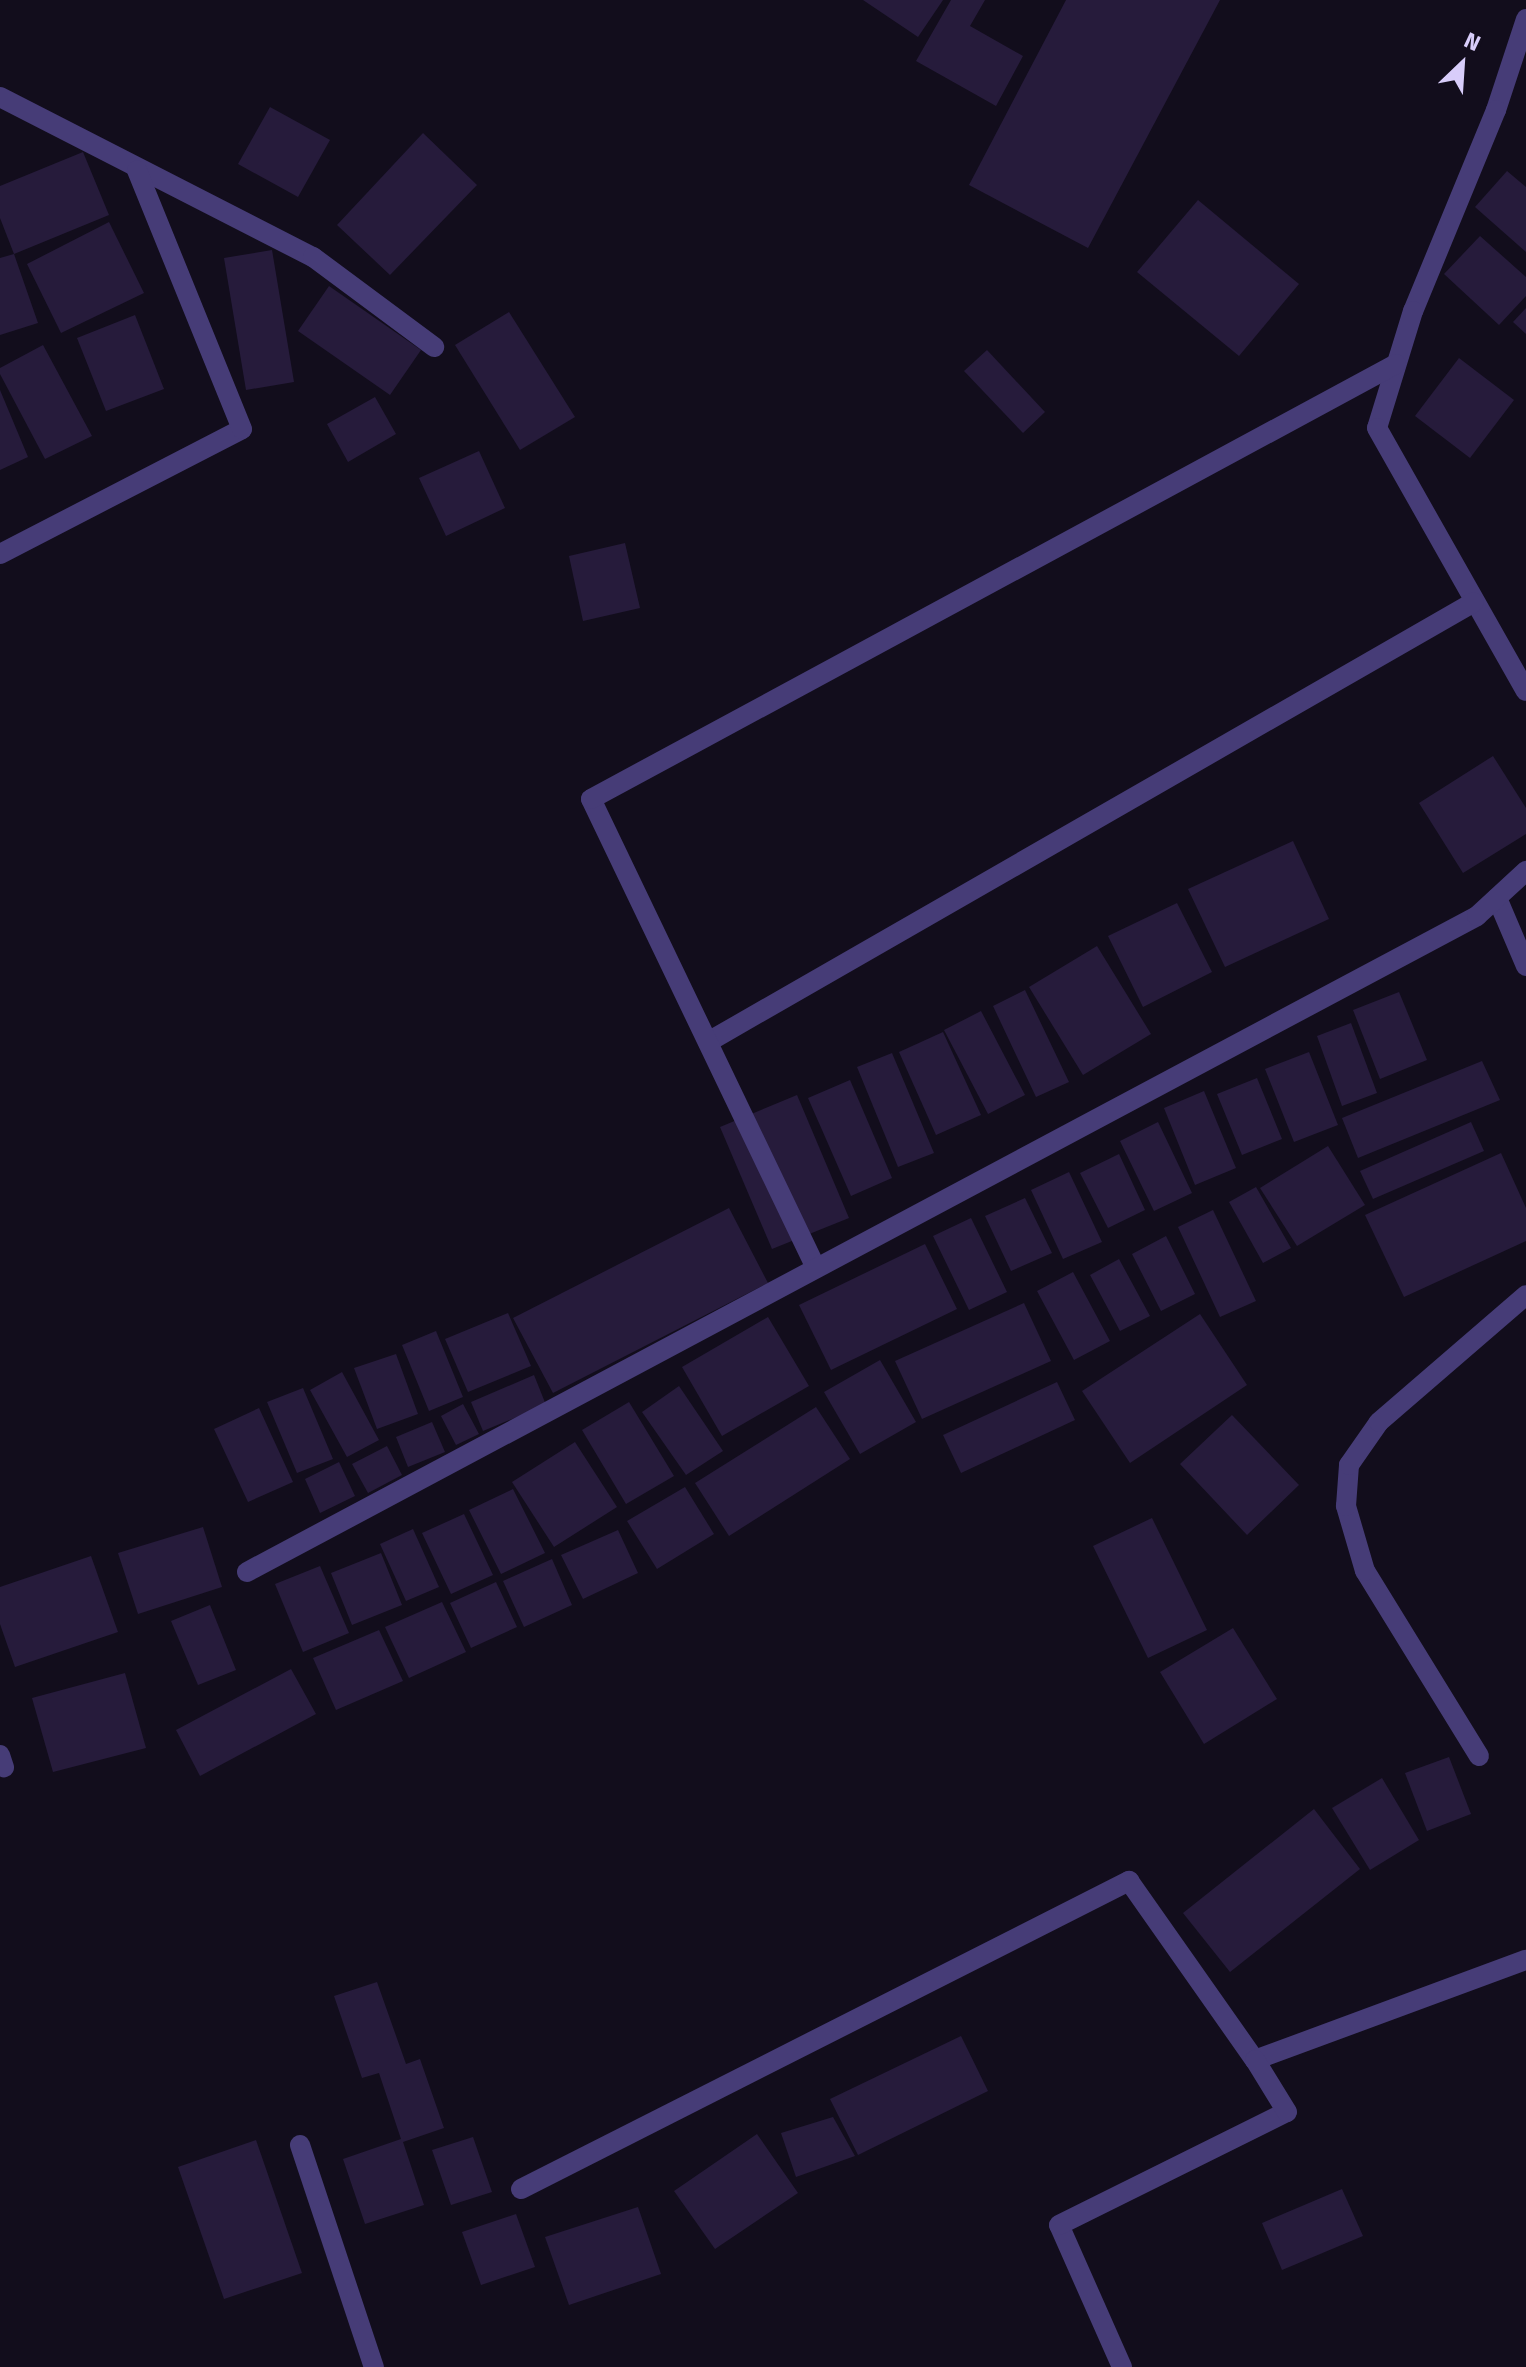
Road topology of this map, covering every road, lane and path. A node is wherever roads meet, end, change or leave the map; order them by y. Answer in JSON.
{"nodes":[{"id":1,"x":1526,"y":19,"type":"edge"},
{"id":2,"x":0,"y":97,"type":"edge"},
{"id":3,"x":137,"y":170,"type":"junction"},
{"id":4,"x":434,"y":347,"type":"dead end"},
{"id":5,"x":1396,"y":364,"type":"junction"},
{"id":6,"x":0,"y":554,"type":"edge"},
{"id":7,"x":1474,"y":602,"type":"junction"},
{"id":8,"x":1526,"y":691,"type":"edge"},
{"id":9,"x":1526,"y":871,"type":"edge"},
{"id":10,"x":1497,"y":898,"type":"junction"},
{"id":11,"x":1526,"y":966,"type":"edge"},
{"id":12,"x":708,"y":1042,"type":"junction"},
{"id":13,"x":816,"y":1268,"type":"junction"},
{"id":14,"x":1526,"y":1295,"type":"edge"},
{"id":15,"x":247,"y":1572,"type":"dead end"},
{"id":16,"x":1479,"y":1756,"type":"dead end"},
{"id":17,"x":1526,"y":1960,"type":"edge"},
{"id":18,"x":1255,"y":2060,"type":"junction"},
{"id":19,"x":300,"y":2145,"type":"dead end"},
{"id":20,"x":521,"y":2189,"type":"dead end"},
{"id":21,"x":374,"y":2367,"type":"edge"},
{"id":22,"x":1122,"y":2367,"type":"edge"}],
"edges":[{"from":1,"to":5,"type":"street"},
{"from":2,"to":3,"type":"street"},
{"from":3,"to":4,"type":"street"},
{"from":3,"to":6,"type":"street"},
{"from":5,"to":7,"type":"street"},
{"from":5,"to":12,"type":"street"},
{"from":7,"to":8,"type":"street"},
{"from":7,"to":12,"type":"street"},
{"from":9,"to":10,"type":"street"},
{"from":10,"to":11,"type":"street"},
{"from":10,"to":13,"type":"street"},
{"from":12,"to":13,"type":"street"},
{"from":13,"to":15,"type":"street"},
{"from":14,"to":16,"type":"street"},
{"from":17,"to":18,"type":"street"},
{"from":18,"to":20,"type":"street"},
{"from":18,"to":22,"type":"street"},
{"from":19,"to":21,"type":"street"}]}
